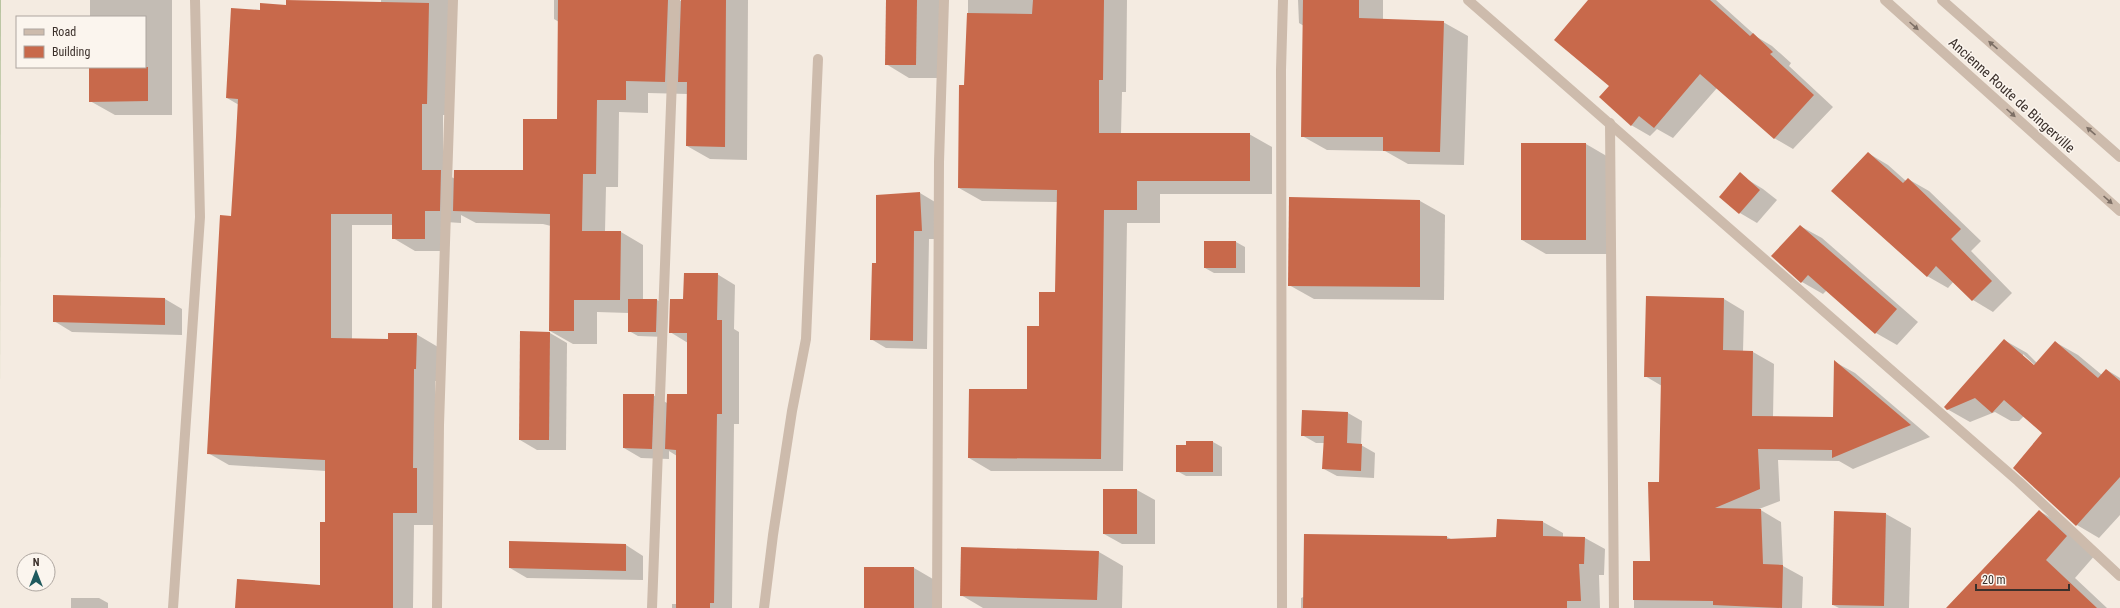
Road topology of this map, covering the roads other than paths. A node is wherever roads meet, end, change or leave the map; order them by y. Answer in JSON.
{"nodes":[{"id":1,"x":195,"y":0,"type":"edge"},
{"id":2,"x":453,"y":0,"type":"edge"},
{"id":3,"x":675,"y":0,"type":"edge"},
{"id":4,"x":944,"y":0,"type":"edge"},
{"id":5,"x":1283,"y":0,"type":"edge"},
{"id":6,"x":1468,"y":0,"type":"edge"},
{"id":7,"x":1885,"y":0,"type":"edge"},
{"id":8,"x":1942,"y":0,"type":"edge"},
{"id":9,"x":818,"y":59,"type":"dead end"},
{"id":10,"x":1610,"y":123,"type":"junction"},
{"id":11,"x":2120,"y":157,"type":"edge"},
{"id":12,"x":2120,"y":211,"type":"edge"},
{"id":13,"x":2120,"y":576,"type":"edge"},
{"id":14,"x":172,"y":608,"type":"edge"},
{"id":15,"x":437,"y":608,"type":"edge"},
{"id":16,"x":652,"y":608,"type":"edge"},
{"id":17,"x":764,"y":608,"type":"edge"},
{"id":18,"x":937,"y":608,"type":"edge"},
{"id":19,"x":1282,"y":608,"type":"edge"},
{"id":20,"x":1614,"y":608,"type":"edge"}],
"edges":[{"from":1,"to":14,"type":"street"},
{"from":2,"to":15,"type":"street"},
{"from":3,"to":16,"type":"street"},
{"from":4,"to":18,"type":"street"},
{"from":5,"to":19,"type":"street"},
{"from":6,"to":10,"type":"street"},
{"from":7,"to":12,"type":"street","name":"Ancienne Route de Bingerville","one_way":true},
{"from":11,"to":8,"type":"street","name":"Ancienne Route de Bingerville","one_way":true},
{"from":9,"to":17,"type":"street"},
{"from":10,"to":13,"type":"street"},
{"from":10,"to":20,"type":"street"}]}
